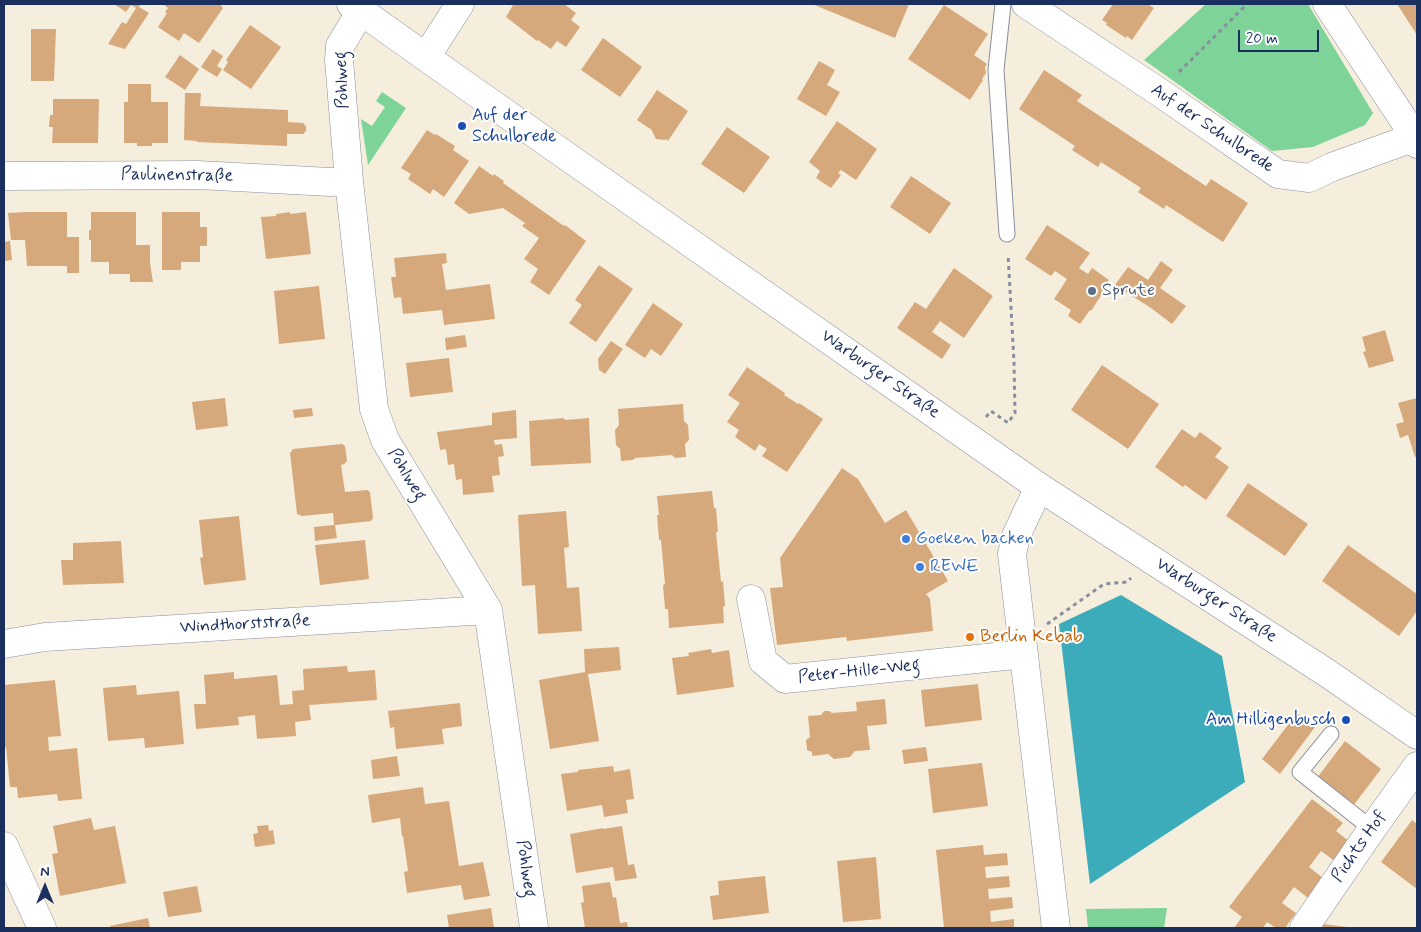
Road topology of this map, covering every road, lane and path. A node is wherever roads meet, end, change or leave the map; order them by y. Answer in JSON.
{"nodes":[{"id":1,"x":460,"y":4,"type":"edge"},
{"id":2,"x":1003,"y":4,"type":"edge"},
{"id":3,"x":1026,"y":4,"type":"edge"},
{"id":4,"x":1247,"y":4,"type":"edge"},
{"id":5,"x":1326,"y":4,"type":"edge"},
{"id":6,"x":356,"y":7,"type":"edge"},
{"id":7,"x":426,"y":57,"type":"junction"},
{"id":8,"x":1159,"y":92,"type":"junction"},
{"id":9,"x":1416,"y":141,"type":"edge"},
{"id":10,"x":4,"y":176,"type":"edge"},
{"id":11,"x":349,"y":181,"type":"junction"},
{"id":12,"x":1007,"y":234,"type":"joint"},
{"id":13,"x":1015,"y":413,"type":"dead end"},
{"id":14,"x":1039,"y":487,"type":"junction"},
{"id":15,"x":1150,"y":559,"type":"junction"},
{"id":16,"x":751,"y":599,"type":"dead end"},
{"id":17,"x":488,"y":610,"type":"junction"},
{"id":18,"x":4,"y":644,"type":"edge"},
{"id":19,"x":1023,"y":648,"type":"junction"},
{"id":20,"x":1331,"y":734,"type":"dead end"},
{"id":21,"x":1417,"y":735,"type":"edge"},
{"id":22,"x":1417,"y":766,"type":"edge"},
{"id":23,"x":1372,"y":829,"type":"junction"},
{"id":24,"x":4,"y":846,"type":"edge"},
{"id":25,"x":42,"y":928,"type":"edge"},
{"id":26,"x":534,"y":928,"type":"edge"},
{"id":27,"x":1056,"y":928,"type":"edge"},
{"id":28,"x":1304,"y":928,"type":"edge"}],
"edges":[{"from":1,"to":7,"type":"street"},
{"from":2,"to":12,"type":"lane"},
{"from":3,"to":8,"type":"street","name":"Auf der Schulbrede"},
{"from":4,"to":8,"type":"path"},
{"from":5,"to":9,"type":"street"},
{"from":6,"to":7,"type":"street","name":"Warburger Straße"},
{"from":6,"to":11,"type":"street","name":"Pohlweg"},
{"from":7,"to":14,"type":"street","name":"Warburger Straße"},
{"from":8,"to":9,"type":"street","name":"Auf der Schulbrede"},
{"from":10,"to":11,"type":"street","name":"Paulinenstraße"},
{"from":11,"to":17,"type":"street","name":"Pohlweg"},
{"from":12,"to":13,"type":"path"},
{"from":14,"to":15,"type":"street","name":"Warburger Straße"},
{"from":14,"to":19,"type":"street"},
{"from":15,"to":19,"type":"path"},
{"from":15,"to":21,"type":"street","name":"Warburger Straße"},
{"from":16,"to":19,"type":"street","name":"Peter-Hille-Weg"},
{"from":17,"to":18,"type":"street","name":"Windthorststraße"},
{"from":17,"to":26,"type":"street","name":"Pohlweg"},
{"from":19,"to":27,"type":"street"},
{"from":20,"to":23,"type":"lane"},
{"from":22,"to":23,"type":"street","name":"Pichts Hof"},
{"from":23,"to":28,"type":"street","name":"Pichts Hof"},
{"from":24,"to":25,"type":"street"}]}
